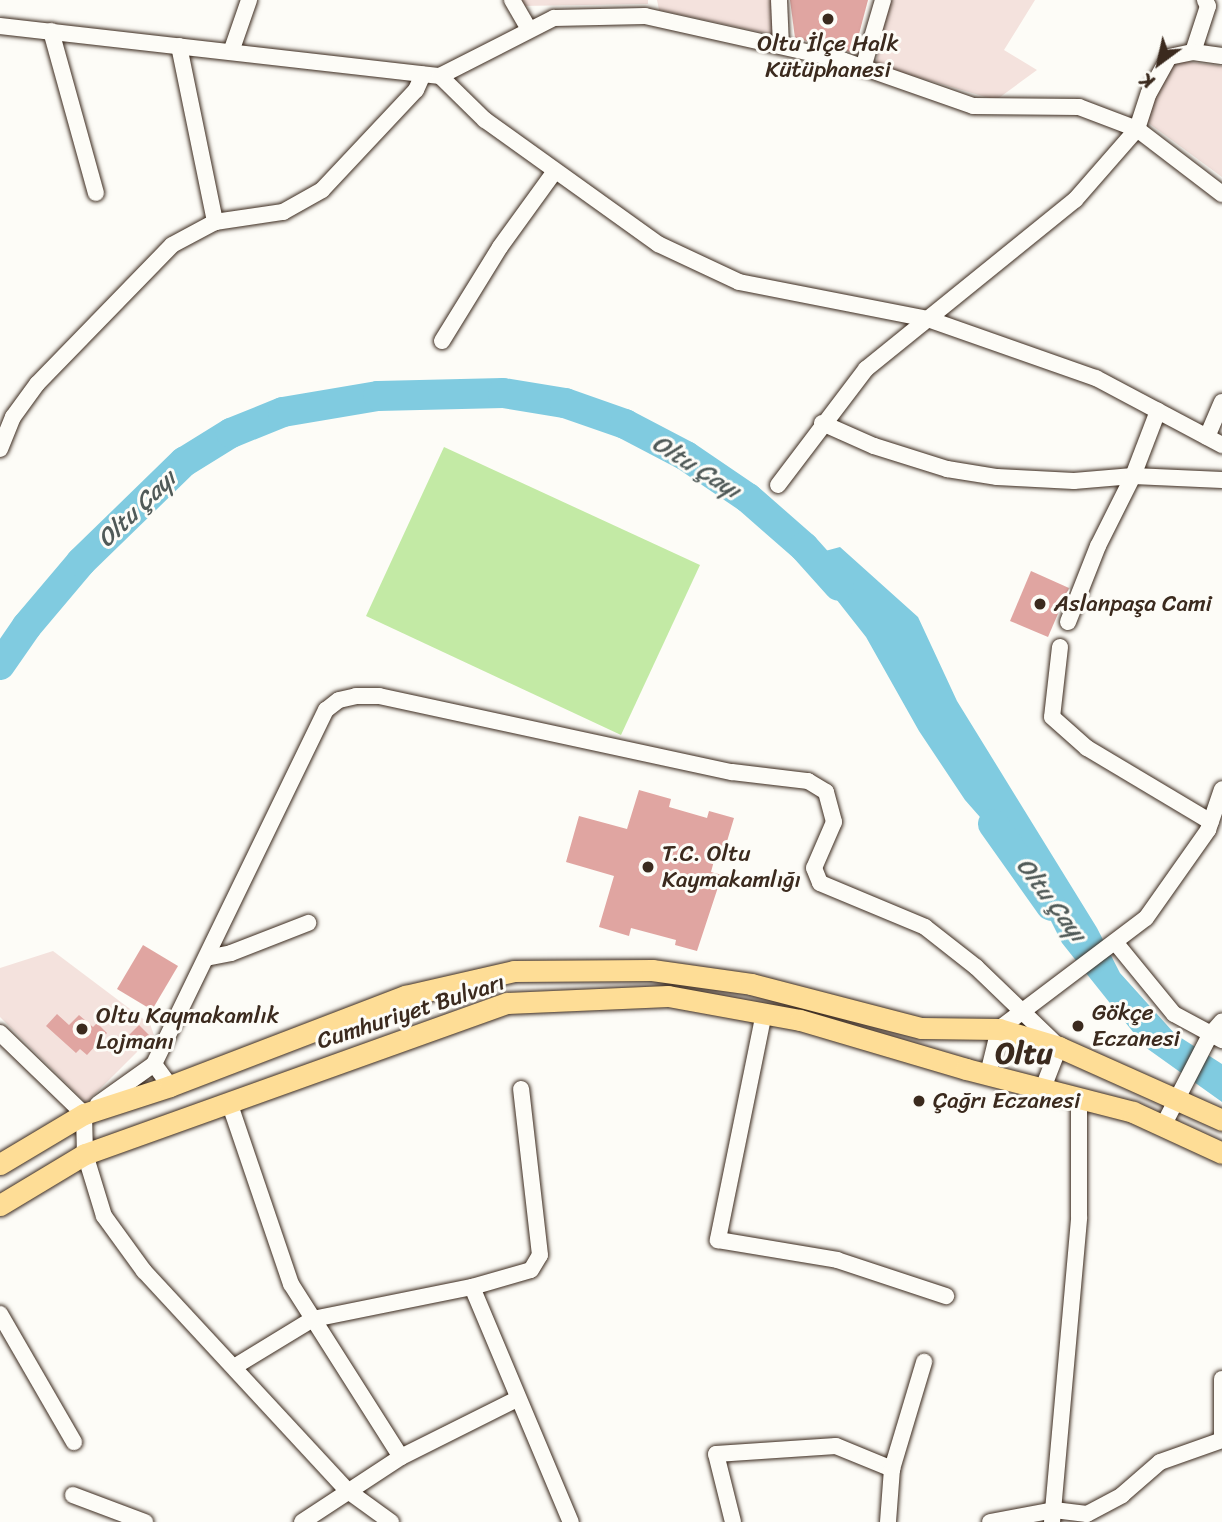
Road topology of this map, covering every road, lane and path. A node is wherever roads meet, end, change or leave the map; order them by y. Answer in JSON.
{"nodes":[{"id":1,"x":249,"y":0,"type":"edge"},
{"id":2,"x":512,"y":0,"type":"edge"},
{"id":3,"x":779,"y":0,"type":"edge"},
{"id":4,"x":883,"y":0,"type":"edge"},
{"id":5,"x":1205,"y":0,"type":"edge"},
{"id":6,"x":0,"y":26,"type":"edge"},
{"id":7,"x":529,"y":29,"type":"junction"},
{"id":8,"x":51,"y":31,"type":"junction"},
{"id":9,"x":179,"y":46,"type":"junction"},
{"id":10,"x":781,"y":47,"type":"junction"},
{"id":11,"x":231,"y":52,"type":"junction"},
{"id":12,"x":1193,"y":52,"type":"junction"},
{"id":13,"x":1222,"y":55,"type":"edge"},
{"id":14,"x":863,"y":68,"type":"junction"},
{"id":15,"x":423,"y":74,"type":"junction"},
{"id":16,"x":440,"y":76,"type":"junction"},
{"id":17,"x":1137,"y":130,"type":"junction"},
{"id":18,"x":555,"y":171,"type":"junction"},
{"id":19,"x":96,"y":192,"type":"dead end"},
{"id":20,"x":1222,"y":194,"type":"edge"},
{"id":21,"x":215,"y":222,"type":"junction"},
{"id":22,"x":928,"y":319,"type":"junction"},
{"id":23,"x":442,"y":341,"type":"dead end"},
{"id":24,"x":1222,"y":402,"type":"edge"},
{"id":25,"x":1158,"y":411,"type":"junction"},
{"id":26,"x":822,"y":423,"type":"junction"},
{"id":27,"x":1207,"y":437,"type":"junction"},
{"id":28,"x":1222,"y":445,"type":"edge"},
{"id":29,"x":0,"y":449,"type":"edge"},
{"id":30,"x":1133,"y":476,"type":"junction"},
{"id":31,"x":1222,"y":480,"type":"edge"},
{"id":32,"x":778,"y":485,"type":"dead end"},
{"id":33,"x":1068,"y":622,"type":"dead end"},
{"id":34,"x":1060,"y":647,"type":"dead end"},
{"id":35,"x":1222,"y":789,"type":"edge"},
{"id":36,"x":1209,"y":826,"type":"junction"},
{"id":37,"x":1222,"y":839,"type":"edge"},
{"id":38,"x":308,"y":923,"type":"dead end"},
{"id":39,"x":1115,"y":942,"type":"junction"},
{"id":40,"x":206,"y":958,"type":"junction"},
{"id":41,"x":1024,"y":1011,"type":"junction"},
{"id":42,"x":764,"y":1013,"type":"junction"},
{"id":43,"x":1222,"y":1021,"type":"edge"},
{"id":44,"x":999,"y":1030,"type":"junction"},
{"id":45,"x":0,"y":1033,"type":"edge"},
{"id":46,"x":1216,"y":1037,"type":"edge"},
{"id":47,"x":1059,"y":1047,"type":"junction"},
{"id":48,"x":154,"y":1064,"type":"junction"},
{"id":49,"x":988,"y":1074,"type":"junction"},
{"id":50,"x":170,"y":1086,"type":"junction"},
{"id":51,"x":1043,"y":1088,"type":"junction"},
{"id":52,"x":521,"y":1089,"type":"dead end"},
{"id":53,"x":1181,"y":1089,"type":"junction"},
{"id":54,"x":1079,"y":1097,"type":"junction"},
{"id":55,"x":229,"y":1102,"type":"junction"},
{"id":56,"x":84,"y":1114,"type":"junction"},
{"id":57,"x":1222,"y":1121,"type":"edge"},
{"id":58,"x":1164,"y":1126,"type":"junction"},
{"id":59,"x":1222,"y":1153,"type":"edge"},
{"id":60,"x":85,"y":1154,"type":"junction"},
{"id":61,"x":0,"y":1164,"type":"edge"},
{"id":62,"x":0,"y":1205,"type":"edge"},
{"id":63,"x":472,"y":1287,"type":"junction"},
{"id":64,"x":946,"y":1296,"type":"dead end"},
{"id":65,"x":0,"y":1314,"type":"edge"},
{"id":66,"x":313,"y":1319,"type":"junction"},
{"id":67,"x":924,"y":1362,"type":"dead end"},
{"id":68,"x":234,"y":1367,"type":"junction"},
{"id":69,"x":1222,"y":1379,"type":"edge"},
{"id":70,"x":517,"y":1399,"type":"junction"},
{"id":71,"x":1222,"y":1440,"type":"edge"},
{"id":72,"x":74,"y":1442,"type":"dead end"},
{"id":73,"x":401,"y":1457,"type":"junction"},
{"id":74,"x":892,"y":1469,"type":"junction"},
{"id":75,"x":348,"y":1491,"type":"junction"},
{"id":76,"x":73,"y":1495,"type":"dead end"},
{"id":77,"x":1053,"y":1516,"type":"edge"},
{"id":78,"x":1089,"y":1518,"type":"edge"},
{"id":79,"x":145,"y":1522,"type":"edge"},
{"id":80,"x":302,"y":1522,"type":"edge"},
{"id":81,"x":391,"y":1522,"type":"edge"},
{"id":82,"x":571,"y":1522,"type":"edge"},
{"id":83,"x":733,"y":1522,"type":"edge"},
{"id":84,"x":888,"y":1522,"type":"edge"},
{"id":85,"x":990,"y":1522,"type":"edge"}],
"edges":[{"from":1,"to":11,"type":"street"},
{"from":2,"to":7,"type":"street"},
{"from":3,"to":10,"type":"street"},
{"from":4,"to":14,"type":"street"},
{"from":5,"to":12,"type":"street"},
{"from":6,"to":8,"type":"street"},
{"from":7,"to":10,"type":"street"},
{"from":7,"to":16,"type":"street"},
{"from":8,"to":9,"type":"street"},
{"from":8,"to":19,"type":"street"},
{"from":9,"to":11,"type":"street"},
{"from":9,"to":21,"type":"street"},
{"from":10,"to":14,"type":"street"},
{"from":11,"to":15,"type":"street"},
{"from":12,"to":13,"type":"street"},
{"from":12,"to":17,"type":"street"},
{"from":14,"to":17,"type":"street"},
{"from":15,"to":16,"type":"street"},
{"from":15,"to":21,"type":"street"},
{"from":16,"to":18,"type":"street"},
{"from":17,"to":20,"type":"street"},
{"from":17,"to":22,"type":"street"},
{"from":18,"to":22,"type":"street"},
{"from":18,"to":23,"type":"street"},
{"from":21,"to":29,"type":"street"},
{"from":22,"to":25,"type":"street"},
{"from":22,"to":26,"type":"street"},
{"from":24,"to":27,"type":"street"},
{"from":25,"to":27,"type":"street"},
{"from":25,"to":30,"type":"street"},
{"from":26,"to":30,"type":"street"},
{"from":26,"to":32,"type":"street"},
{"from":27,"to":28,"type":"street"},
{"from":30,"to":31,"type":"street"},
{"from":30,"to":33,"type":"street"},
{"from":34,"to":36,"type":"street"},
{"from":35,"to":36,"type":"street"},
{"from":36,"to":37,"type":"street"},
{"from":36,"to":39,"type":"street"},
{"from":38,"to":40,"type":"street"},
{"from":39,"to":41,"type":"street"},
{"from":39,"to":46,"type":"street"},
{"from":40,"to":41,"type":"street"},
{"from":40,"to":48,"type":"street"},
{"from":41,"to":44,"type":"street"},
{"from":41,"to":47,"type":"street"},
{"from":42,"to":49,"type":"main road","name":"Cumhuriyet Bulvarı"},
{"from":42,"to":55,"type":"main road","name":"Cumhuriyet Bulvarı"},
{"from":42,"to":64,"type":"street"},
{"from":43,"to":46,"type":"street"},
{"from":44,"to":47,"type":"main road","name":"Cumhuriyet Bulvarı"},
{"from":44,"to":49,"type":"street"},
{"from":44,"to":50,"type":"main road","name":"Cumhuriyet Bulvarı"},
{"from":45,"to":56,"type":"street"},
{"from":46,"to":53,"type":"street"},
{"from":47,"to":51,"type":"street"},
{"from":47,"to":53,"type":"main road","name":"Cumhuriyet Bulvarı"},
{"from":48,"to":50,"type":"street"},
{"from":48,"to":56,"type":"street"},
{"from":49,"to":51,"type":"main road","name":"Cumhuriyet Bulvarı"},
{"from":50,"to":56,"type":"main road","name":"Cumhuriyet Bulvarı"},
{"from":51,"to":54,"type":"main road","name":"Cumhuriyet Bulvarı"},
{"from":52,"to":63,"type":"street"},
{"from":53,"to":57,"type":"main road","name":"Cumhuriyet Bulvarı"},
{"from":53,"to":58,"type":"street"},
{"from":54,"to":58,"type":"main road","name":"Cumhuriyet Bulvarı"},
{"from":54,"to":77,"type":"street"},
{"from":55,"to":60,"type":"main road","name":"Cumhuriyet Bulvarı"},
{"from":55,"to":66,"type":"street"},
{"from":56,"to":60,"type":"street"},
{"from":56,"to":61,"type":"main road","name":"Cumhuriyet Bulvarı"},
{"from":58,"to":59,"type":"main road","name":"Cumhuriyet Bulvarı"},
{"from":60,"to":62,"type":"main road","name":"Cumhuriyet Bulvarı"},
{"from":60,"to":68,"type":"street"},
{"from":63,"to":66,"type":"street"},
{"from":63,"to":70,"type":"street"},
{"from":65,"to":72,"type":"street"},
{"from":66,"to":68,"type":"street"},
{"from":66,"to":73,"type":"street"},
{"from":67,"to":74,"type":"street"},
{"from":68,"to":75,"type":"street"},
{"from":69,"to":71,"type":"street"},
{"from":70,"to":73,"type":"street"},
{"from":70,"to":82,"type":"street"},
{"from":71,"to":78,"type":"street"},
{"from":73,"to":75,"type":"street"},
{"from":74,"to":83,"type":"street"},
{"from":74,"to":84,"type":"street"},
{"from":75,"to":80,"type":"street"},
{"from":75,"to":81,"type":"street"},
{"from":76,"to":79,"type":"street"},
{"from":77,"to":78,"type":"street"},
{"from":77,"to":85,"type":"street"}]}
